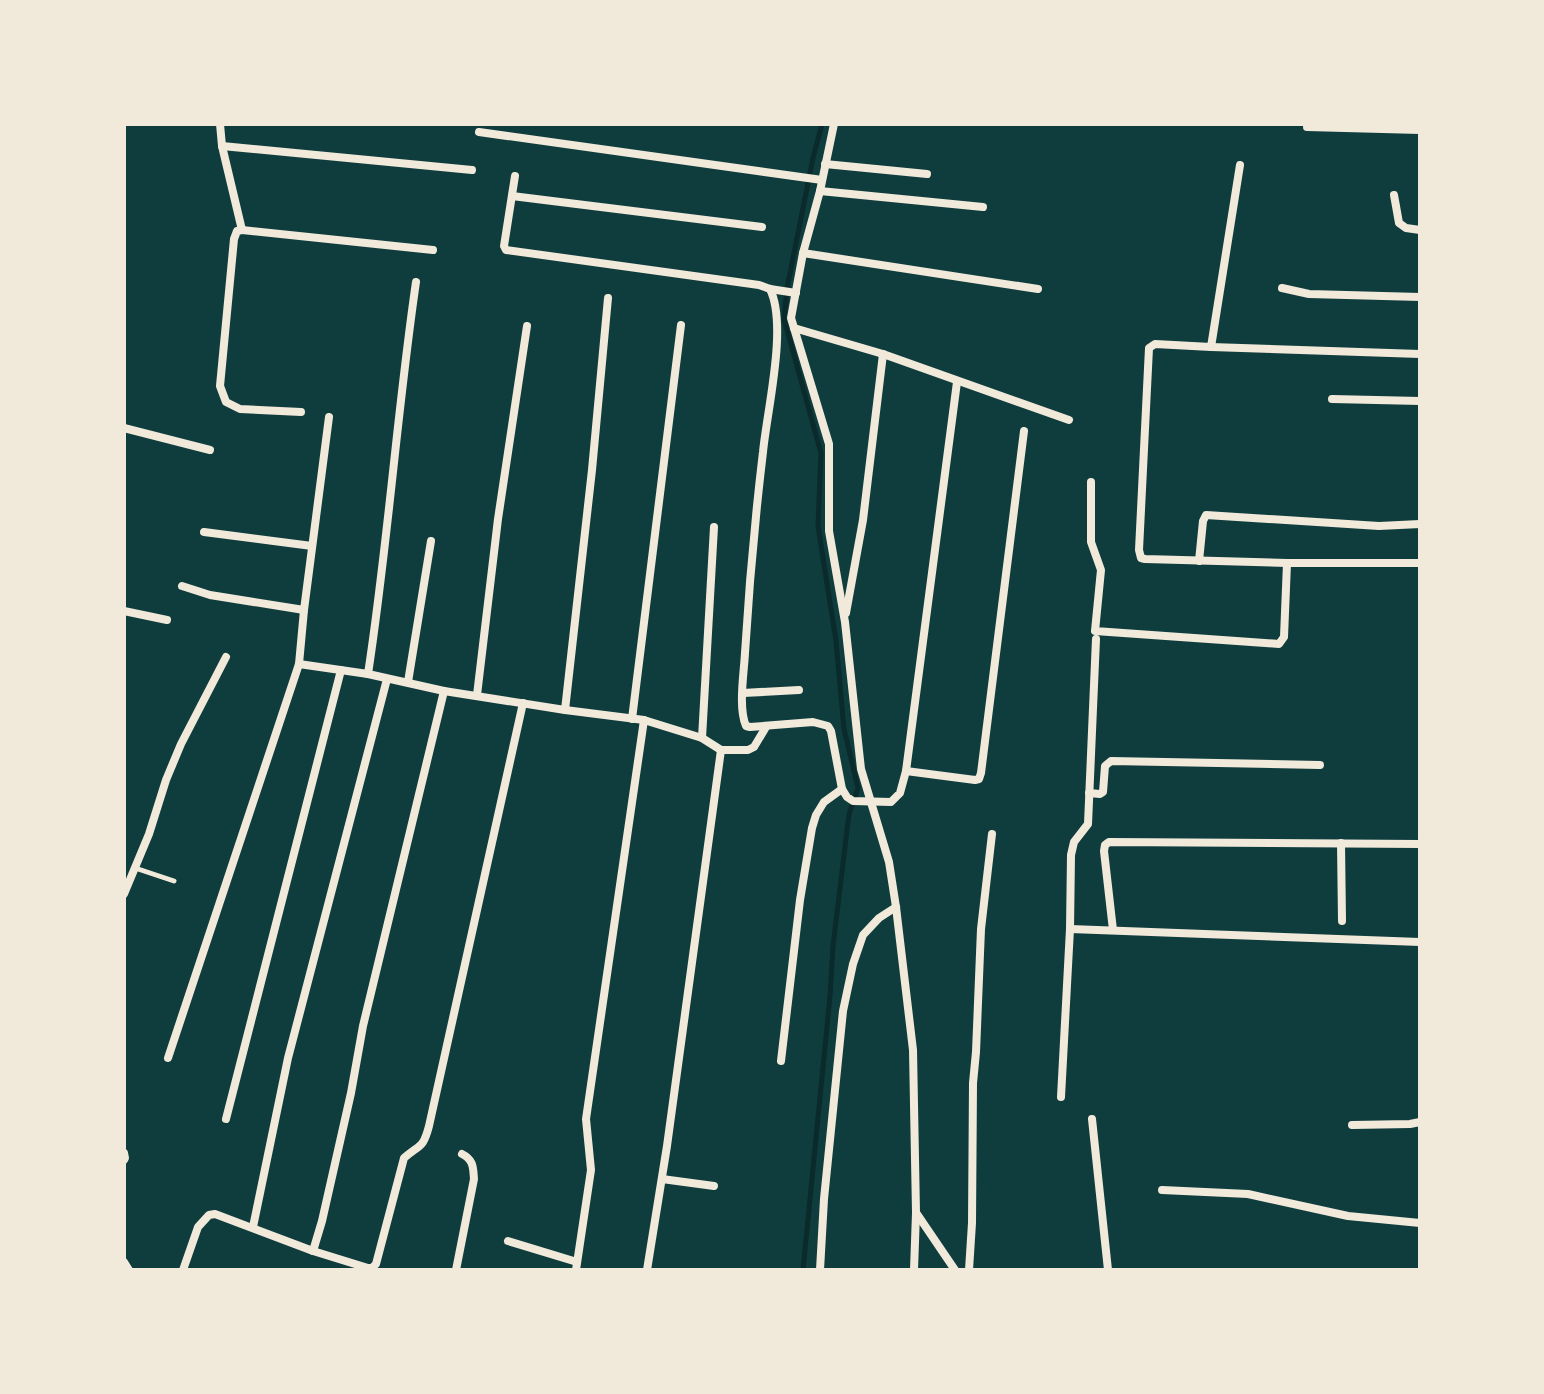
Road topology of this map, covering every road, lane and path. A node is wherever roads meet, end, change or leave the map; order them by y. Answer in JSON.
{"nodes":[{"id":1,"x":220,"y":124,"type":"edge"},
{"id":2,"x":827,"y":124,"type":"edge"},
{"id":3,"x":834,"y":124,"type":"edge"},
{"id":4,"x":1307,"y":127,"type":"dead end"},
{"id":5,"x":1420,"y":130,"type":"edge"},
{"id":6,"x":479,"y":132,"type":"dead end"},
{"id":7,"x":222,"y":146,"type":"junction"},
{"id":8,"x":825,"y":164,"type":"junction"},
{"id":9,"x":1240,"y":165,"type":"dead end"},
{"id":10,"x":472,"y":170,"type":"dead end"},
{"id":11,"x":927,"y":174,"type":"dead end"},
{"id":12,"x":515,"y":176,"type":"dead end"},
{"id":13,"x":818,"y":179,"type":"junction"},
{"id":14,"x":820,"y":191,"type":"junction"},
{"id":15,"x":1394,"y":195,"type":"dead end"},
{"id":16,"x":512,"y":196,"type":"junction"},
{"id":17,"x":983,"y":207,"type":"dead end"},
{"id":18,"x":762,"y":227,"type":"dead end"},
{"id":19,"x":242,"y":230,"type":"junction"},
{"id":20,"x":1420,"y":230,"type":"edge"},
{"id":21,"x":433,"y":250,"type":"dead end"},
{"id":22,"x":803,"y":253,"type":"junction"},
{"id":23,"x":416,"y":282,"type":"dead end"},
{"id":24,"x":1282,"y":288,"type":"dead end"},
{"id":25,"x":773,"y":289,"type":"junction"},
{"id":26,"x":1038,"y":289,"type":"dead end"},
{"id":27,"x":794,"y":293,"type":"junction"},
{"id":28,"x":1420,"y":297,"type":"edge"},
{"id":29,"x":608,"y":298,"type":"dead end"},
{"id":30,"x":681,"y":325,"type":"dead end"},
{"id":31,"x":527,"y":326,"type":"dead end"},
{"id":32,"x":794,"y":328,"type":"junction"},
{"id":33,"x":1211,"y":347,"type":"junction"},
{"id":34,"x":883,"y":354,"type":"junction"},
{"id":35,"x":1420,"y":354,"type":"edge"},
{"id":36,"x":957,"y":382,"type":"junction"},
{"id":37,"x":1332,"y":399,"type":"dead end"},
{"id":38,"x":1420,"y":401,"type":"edge"},
{"id":39,"x":301,"y":412,"type":"dead end"},
{"id":40,"x":329,"y":417,"type":"dead end"},
{"id":41,"x":1069,"y":420,"type":"dead end"},
{"id":42,"x":124,"y":428,"type":"edge"},
{"id":43,"x":1024,"y":431,"type":"dead end"},
{"id":44,"x":210,"y":450,"type":"dead end"},
{"id":45,"x":1091,"y":482,"type":"dead end"},
{"id":46,"x":1420,"y":524,"type":"edge"},
{"id":47,"x":714,"y":527,"type":"dead end"},
{"id":48,"x":204,"y":532,"type":"dead end"},
{"id":49,"x":431,"y":541,"type":"dead end"},
{"id":50,"x":312,"y":546,"type":"junction"},
{"id":51,"x":1199,"y":561,"type":"junction"},
{"id":52,"x":1287,"y":563,"type":"junction"},
{"id":53,"x":1420,"y":563,"type":"edge"},
{"id":54,"x":182,"y":586,"type":"dead end"},
{"id":55,"x":304,"y":610,"type":"junction"},
{"id":56,"x":124,"y":611,"type":"edge"},
{"id":57,"x":167,"y":620,"type":"dead end"},
{"id":58,"x":845,"y":622,"type":"junction"},
{"id":59,"x":1096,"y":639,"type":"dead end"},
{"id":60,"x":226,"y":657,"type":"dead end"},
{"id":61,"x":299,"y":664,"type":"junction"},
{"id":62,"x":341,"y":670,"type":"junction"},
{"id":63,"x":368,"y":674,"type":"junction"},
{"id":64,"x":387,"y":679,"type":"junction"},
{"id":65,"x":408,"y":682,"type":"junction"},
{"id":66,"x":799,"y":690,"type":"dead end"},
{"id":67,"x":444,"y":691,"type":"junction"},
{"id":68,"x":743,"y":693,"type":"junction"},
{"id":69,"x":477,"y":695,"type":"junction"},
{"id":70,"x":523,"y":703,"type":"junction"},
{"id":71,"x":565,"y":710,"type":"junction"},
{"id":72,"x":632,"y":719,"type":"junction"},
{"id":73,"x":644,"y":720,"type":"junction"},
{"id":74,"x":766,"y":727,"type":"junction"},
{"id":75,"x":702,"y":738,"type":"junction"},
{"id":76,"x":721,"y":750,"type":"junction"},
{"id":77,"x":1320,"y":765,"type":"dead end"},
{"id":78,"x":906,"y":771,"type":"junction"},
{"id":79,"x":842,"y":789,"type":"junction"},
{"id":80,"x":1089,"y":793,"type":"junction"},
{"id":81,"x":869,"y":802,"type":"junction"},
{"id":82,"x":992,"y":834,"type":"dead end"},
{"id":83,"x":1341,"y":843,"type":"junction"},
{"id":84,"x":1420,"y":844,"type":"edge"},
{"id":85,"x":134,"y":868,"type":"junction"},
{"id":86,"x":174,"y":881,"type":"dead end"},
{"id":87,"x":124,"y":894,"type":"edge"},
{"id":88,"x":896,"y":907,"type":"junction"},
{"id":89,"x":1342,"y":921,"type":"dead end"},
{"id":90,"x":1070,"y":929,"type":"junction"},
{"id":91,"x":1113,"y":930,"type":"junction"},
{"id":92,"x":1420,"y":942,"type":"edge"},
{"id":93,"x":168,"y":1058,"type":"dead end"},
{"id":94,"x":781,"y":1061,"type":"dead end"},
{"id":95,"x":1061,"y":1097,"type":"dead end"},
{"id":96,"x":226,"y":1119,"type":"dead end"},
{"id":97,"x":1092,"y":1119,"type":"dead end"},
{"id":98,"x":1420,"y":1122,"type":"edge"},
{"id":99,"x":1352,"y":1125,"type":"dead end"},
{"id":100,"x":124,"y":1153,"type":"edge"},
{"id":101,"x":462,"y":1154,"type":"dead end"},
{"id":102,"x":124,"y":1160,"type":"edge"},
{"id":103,"x":662,"y":1179,"type":"junction"},
{"id":104,"x":714,"y":1186,"type":"dead end"},
{"id":105,"x":1162,"y":1190,"type":"dead end"},
{"id":106,"x":916,"y":1213,"type":"junction"},
{"id":107,"x":1420,"y":1223,"type":"edge"},
{"id":108,"x":253,"y":1227,"type":"junction"},
{"id":109,"x":508,"y":1241,"type":"dead end"},
{"id":110,"x":313,"y":1251,"type":"junction"},
{"id":111,"x":124,"y":1262,"type":"edge"},
{"id":112,"x":576,"y":1266,"type":"edge"},
{"id":113,"x":357,"y":1267,"type":"edge"},
{"id":114,"x":129,"y":1270,"type":"edge"},
{"id":115,"x":183,"y":1270,"type":"edge"},
{"id":116,"x":456,"y":1270,"type":"edge"},
{"id":117,"x":647,"y":1270,"type":"edge"},
{"id":118,"x":820,"y":1270,"type":"edge"},
{"id":119,"x":914,"y":1270,"type":"edge"},
{"id":120,"x":955,"y":1270,"type":"edge"},
{"id":121,"x":969,"y":1270,"type":"edge"},
{"id":122,"x":1108,"y":1270,"type":"edge"}],
"edges":[{"from":1,"to":7,"type":"street"},
{"from":2,"to":3,"type":"street"},
{"from":3,"to":8,"type":"street"},
{"from":4,"to":5,"type":"street"},
{"from":6,"to":13,"type":"street"},
{"from":7,"to":10,"type":"street"},
{"from":7,"to":19,"type":"street"},
{"from":8,"to":11,"type":"street"},
{"from":8,"to":13,"type":"street"},
{"from":9,"to":33,"type":"street"},
{"from":12,"to":16,"type":"street"},
{"from":13,"to":14,"type":"street"},
{"from":14,"to":17,"type":"street"},
{"from":14,"to":22,"type":"street"},
{"from":15,"to":20,"type":"street"},
{"from":16,"to":18,"type":"street"},
{"from":16,"to":25,"type":"street"},
{"from":19,"to":21,"type":"street"},
{"from":19,"to":39,"type":"street"},
{"from":22,"to":26,"type":"street"},
{"from":22,"to":27,"type":"street"},
{"from":23,"to":63,"type":"street"},
{"from":24,"to":28,"type":"street"},
{"from":25,"to":27,"type":"street"},
{"from":25,"to":68,"type":"street"},
{"from":27,"to":32,"type":"street"},
{"from":29,"to":71,"type":"street"},
{"from":30,"to":72,"type":"street"},
{"from":31,"to":69,"type":"street"},
{"from":32,"to":34,"type":"street"},
{"from":32,"to":58,"type":"street"},
{"from":33,"to":35,"type":"street"},
{"from":33,"to":51,"type":"street"},
{"from":34,"to":36,"type":"street"},
{"from":34,"to":58,"type":"street"},
{"from":36,"to":41,"type":"street"},
{"from":36,"to":78,"type":"street"},
{"from":37,"to":38,"type":"street"},
{"from":40,"to":50,"type":"street"},
{"from":42,"to":44,"type":"street"},
{"from":43,"to":78,"type":"street"},
{"from":45,"to":52,"type":"street"},
{"from":46,"to":51,"type":"street"},
{"from":47,"to":75,"type":"street"},
{"from":48,"to":50,"type":"street"},
{"from":49,"to":65,"type":"street"},
{"from":50,"to":55,"type":"street"},
{"from":51,"to":52,"type":"street"},
{"from":52,"to":53,"type":"street"},
{"from":54,"to":55,"type":"street"},
{"from":55,"to":61,"type":"street"},
{"from":56,"to":57,"type":"street"},
{"from":58,"to":81,"type":"street"},
{"from":59,"to":80,"type":"street"},
{"from":60,"to":85,"type":"street"},
{"from":61,"to":62,"type":"street"},
{"from":61,"to":93,"type":"street"},
{"from":62,"to":63,"type":"street"},
{"from":62,"to":96,"type":"street"},
{"from":63,"to":64,"type":"street"},
{"from":64,"to":65,"type":"street"},
{"from":64,"to":108,"type":"street"},
{"from":65,"to":67,"type":"street"},
{"from":66,"to":68,"type":"street"},
{"from":67,"to":69,"type":"street"},
{"from":67,"to":110,"type":"street"},
{"from":68,"to":74,"type":"street"},
{"from":69,"to":70,"type":"street"},
{"from":70,"to":71,"type":"street"},
{"from":70,"to":113,"type":"street"},
{"from":71,"to":72,"type":"street"},
{"from":72,"to":73,"type":"street"},
{"from":73,"to":75,"type":"street"},
{"from":73,"to":112,"type":"street"},
{"from":74,"to":76,"type":"street"},
{"from":74,"to":79,"type":"street"},
{"from":75,"to":76,"type":"street"},
{"from":76,"to":103,"type":"street"},
{"from":77,"to":80,"type":"street"},
{"from":78,"to":81,"type":"street"},
{"from":79,"to":81,"type":"street"},
{"from":79,"to":94,"type":"street"},
{"from":80,"to":90,"type":"street"},
{"from":81,"to":88,"type":"street"},
{"from":82,"to":121,"type":"street"},
{"from":83,"to":84,"type":"street"},
{"from":83,"to":89,"type":"street"},
{"from":83,"to":91,"type":"street"},
{"from":85,"to":86,"type":"lane"},
{"from":85,"to":87,"type":"street"},
{"from":88,"to":106,"type":"street"},
{"from":88,"to":118,"type":"street"},
{"from":90,"to":91,"type":"street"},
{"from":90,"to":95,"type":"street"},
{"from":91,"to":92,"type":"street"},
{"from":97,"to":122,"type":"street"},
{"from":98,"to":99,"type":"street"},
{"from":100,"to":102,"type":"street"},
{"from":101,"to":116,"type":"street"},
{"from":103,"to":104,"type":"street"},
{"from":103,"to":117,"type":"street"},
{"from":105,"to":107,"type":"street"},
{"from":106,"to":119,"type":"street"},
{"from":106,"to":120,"type":"street"},
{"from":108,"to":110,"type":"street"},
{"from":108,"to":115,"type":"street"},
{"from":109,"to":112,"type":"street"},
{"from":110,"to":113,"type":"street"},
{"from":111,"to":114,"type":"street"}]}
